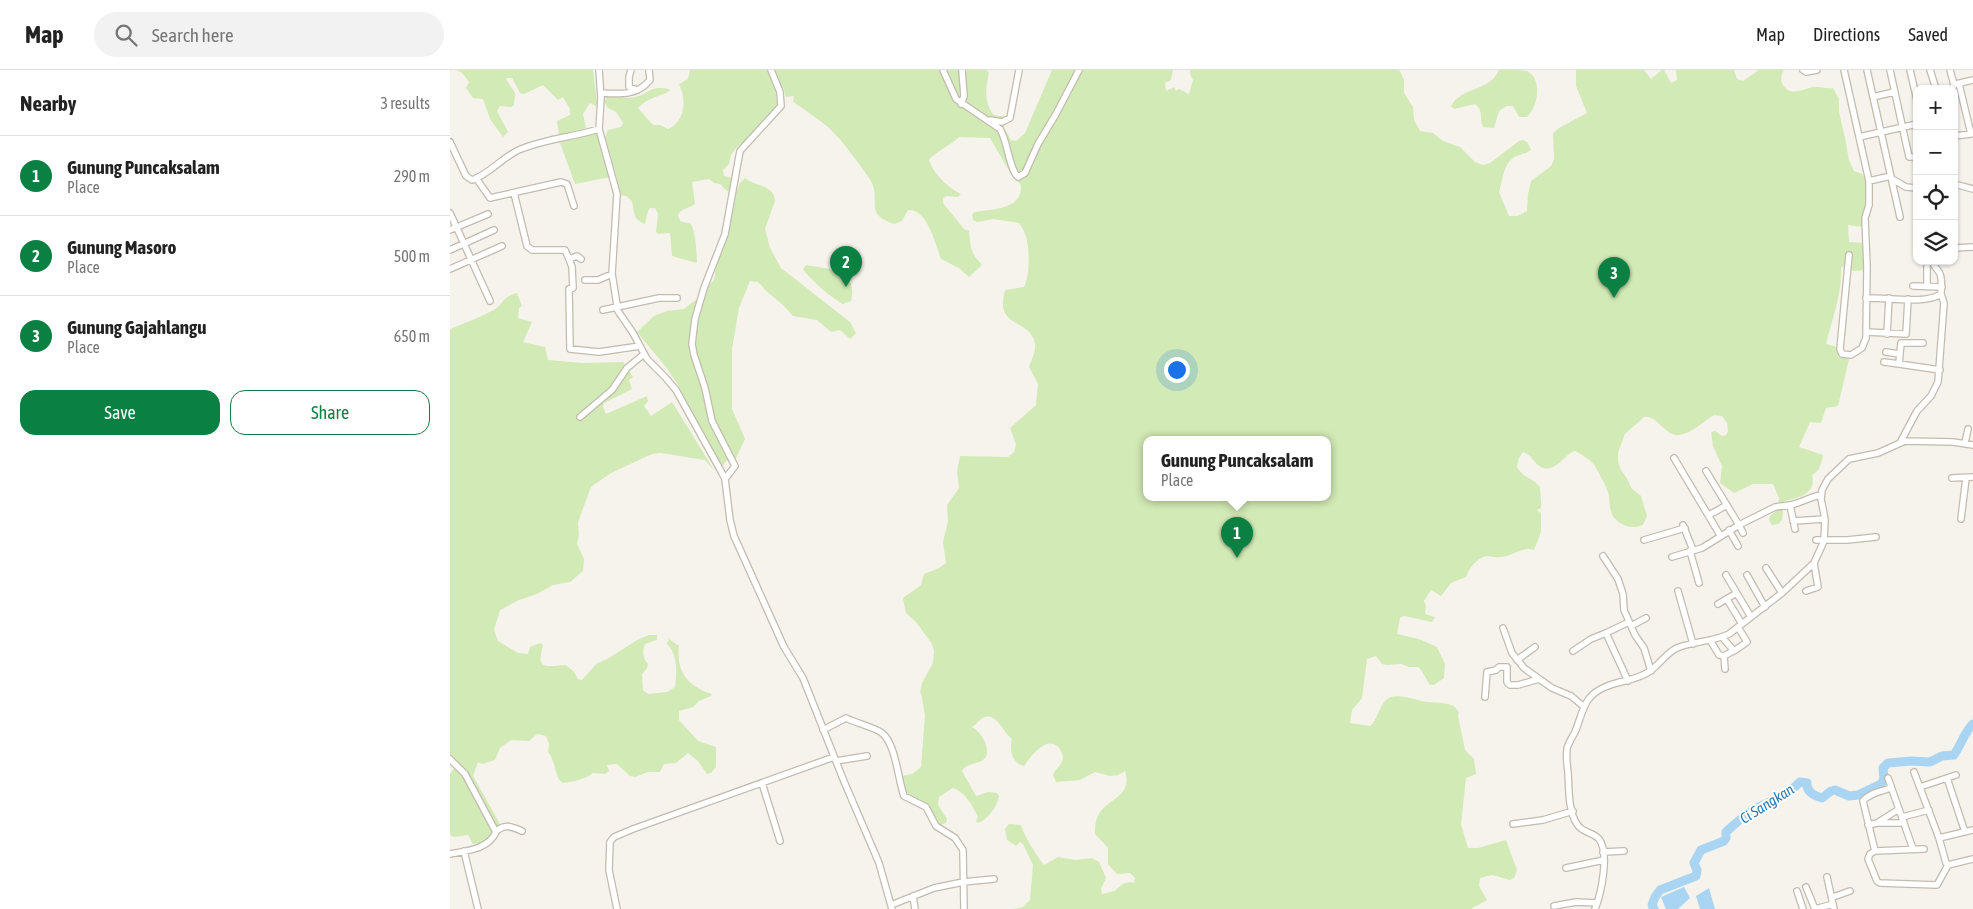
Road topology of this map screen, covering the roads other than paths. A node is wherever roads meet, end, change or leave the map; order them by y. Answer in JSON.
{"nodes":[{"id":1,"x":599,"y":70,"type":"edge"},
{"id":2,"x":631,"y":70,"type":"edge"},
{"id":3,"x":650,"y":70,"type":"edge"},
{"id":4,"x":771,"y":70,"type":"edge"},
{"id":5,"x":962,"y":70,"type":"edge"},
{"id":6,"x":1019,"y":70,"type":"edge"},
{"id":7,"x":1079,"y":70,"type":"edge"},
{"id":8,"x":1803,"y":70,"type":"edge"},
{"id":9,"x":1816,"y":70,"type":"edge"},
{"id":10,"x":1844,"y":70,"type":"edge"},
{"id":11,"x":1867,"y":70,"type":"edge"},
{"id":12,"x":1890,"y":70,"type":"edge"},
{"id":13,"x":1910,"y":70,"type":"edge"},
{"id":14,"x":1930,"y":70,"type":"edge"},
{"id":15,"x":1950,"y":70,"type":"edge"},
{"id":16,"x":944,"y":71,"type":"edge"},
{"id":17,"x":1973,"y":80,"type":"edge"},
{"id":18,"x":1914,"y":85,"type":"edge"},
{"id":19,"x":1935,"y":85,"type":"edge"},
{"id":20,"x":1955,"y":85,"type":"edge"},
{"id":21,"x":1958,"y":85,"type":"edge"},
{"id":22,"x":637,"y":90,"type":"junction"},
{"id":23,"x":1894,"y":92,"type":"junction"},
{"id":24,"x":601,"y":93,"type":"junction"},
{"id":25,"x":1958,"y":94,"type":"edge"},
{"id":26,"x":1873,"y":97,"type":"junction"},
{"id":27,"x":961,"y":104,"type":"junction"},
{"id":28,"x":985,"y":119,"type":"junction"},
{"id":29,"x":1913,"y":125,"type":"edge"},
{"id":30,"x":1902,"y":127,"type":"junction"},
{"id":31,"x":599,"y":129,"type":"junction"},
{"id":32,"x":1880,"y":133,"type":"junction"},
{"id":33,"x":1972,"y":133,"type":"edge"},
{"id":34,"x":1958,"y":135,"type":"edge"},
{"id":35,"x":1859,"y":137,"type":"junction"},
{"id":36,"x":450,"y":143,"type":"edge"},
{"id":37,"x":1913,"y":157,"type":"edge"},
{"id":38,"x":476,"y":178,"type":"junction"},
{"id":39,"x":1891,"y":178,"type":"junction"},
{"id":40,"x":1869,"y":181,"type":"junction"},
{"id":41,"x":1958,"y":185,"type":"edge"},
{"id":42,"x":1913,"y":188,"type":"edge"},
{"id":43,"x":1973,"y":189,"type":"edge"},
{"id":44,"x":514,"y":193,"type":"junction"},
{"id":45,"x":574,"y":206,"type":"dead end"},
{"id":46,"x":450,"y":213,"type":"edge"},
{"id":47,"x":488,"y":214,"type":"dead end"},
{"id":48,"x":1900,"y":217,"type":"dead end"},
{"id":49,"x":456,"y":227,"type":"junction"},
{"id":50,"x":450,"y":230,"type":"edge"},
{"id":51,"x":494,"y":230,"type":"dead end"},
{"id":52,"x":464,"y":244,"type":"junction"},
{"id":53,"x":502,"y":246,"type":"dead end"},
{"id":54,"x":1973,"y":247,"type":"edge"},
{"id":55,"x":1958,"y":248,"type":"edge"},
{"id":56,"x":450,"y":250,"type":"edge"},
{"id":57,"x":1849,"y":255,"type":"dead end"},
{"id":58,"x":569,"y":259,"type":"junction"},
{"id":59,"x":581,"y":259,"type":"dead end"},
{"id":60,"x":471,"y":260,"type":"junction"},
{"id":61,"x":1927,"y":265,"type":"edge"},
{"id":62,"x":1934,"y":265,"type":"edge"},
{"id":63,"x":450,"y":269,"type":"edge"},
{"id":64,"x":612,"y":274,"type":"junction"},
{"id":65,"x":585,"y":280,"type":"dead end"},
{"id":66,"x":1913,"y":286,"type":"dead end"},
{"id":67,"x":1927,"y":286,"type":"junction"},
{"id":68,"x":1942,"y":287,"type":"junction"},
{"id":69,"x":1941,"y":294,"type":"junction"},
{"id":70,"x":677,"y":298,"type":"dead end"},
{"id":71,"x":1866,"y":298,"type":"junction"},
{"id":72,"x":1889,"y":298,"type":"junction"},
{"id":73,"x":1908,"y":299,"type":"junction"},
{"id":74,"x":490,"y":301,"type":"dead end"},
{"id":75,"x":617,"y":307,"type":"junction"},
{"id":76,"x":603,"y":310,"type":"dead end"},
{"id":77,"x":1866,"y":332,"type":"junction"},
{"id":78,"x":1887,"y":334,"type":"junction"},
{"id":79,"x":1922,"y":343,"type":"dead end"},
{"id":80,"x":640,"y":346,"type":"junction"},
{"id":81,"x":1886,"y":352,"type":"dead end"},
{"id":82,"x":644,"y":354,"type":"junction"},
{"id":83,"x":1899,"y":354,"type":"junction"},
{"id":84,"x":1884,"y":362,"type":"dead end"},
{"id":85,"x":1899,"y":364,"type":"junction"},
{"id":86,"x":1940,"y":370,"type":"junction"},
{"id":87,"x":580,"y":417,"type":"dead end"},
{"id":88,"x":1968,"y":430,"type":"dead end"},
{"id":89,"x":1901,"y":441,"type":"junction"},
{"id":90,"x":1965,"y":443,"type":"junction"},
{"id":91,"x":1973,"y":445,"type":"edge"},
{"id":92,"x":1674,"y":458,"type":"dead end"},
{"id":93,"x":1706,"y":470,"type":"dead end"},
{"id":94,"x":1973,"y":477,"type":"edge"},
{"id":95,"x":1952,"y":478,"type":"dead end"},
{"id":96,"x":1966,"y":478,"type":"junction"},
{"id":97,"x":725,"y":479,"type":"junction"},
{"id":98,"x":1821,"y":495,"type":"junction"},
{"id":99,"x":1728,"y":505,"type":"junction"},
{"id":100,"x":1790,"y":505,"type":"junction"},
{"id":101,"x":1709,"y":515,"type":"junction"},
{"id":102,"x":1825,"y":519,"type":"junction"},
{"id":103,"x":1961,"y":519,"type":"dead end"},
{"id":104,"x":1793,"y":521,"type":"junction"},
{"id":105,"x":1739,"y":525,"type":"junction"},
{"id":106,"x":1795,"y":529,"type":"dead end"},
{"id":107,"x":1730,"y":530,"type":"junction"},
{"id":108,"x":1743,"y":533,"type":"dead end"},
{"id":109,"x":1720,"y":535,"type":"junction"},
{"id":110,"x":1876,"y":537,"type":"dead end"},
{"id":111,"x":1644,"y":540,"type":"dead end"},
{"id":112,"x":1816,"y":540,"type":"dead end"},
{"id":113,"x":1824,"y":540,"type":"junction"},
{"id":114,"x":1738,"y":546,"type":"dead end"},
{"id":115,"x":1692,"y":551,"type":"junction"},
{"id":116,"x":1604,"y":556,"type":"dead end"},
{"id":117,"x":1672,"y":558,"type":"dead end"},
{"id":118,"x":1814,"y":563,"type":"junction"},
{"id":119,"x":1766,"y":568,"type":"dead end"},
{"id":120,"x":1726,"y":575,"type":"dead end"},
{"id":121,"x":1747,"y":575,"type":"dead end"},
{"id":122,"x":1699,"y":583,"type":"dead end"},
{"id":123,"x":1678,"y":591,"type":"dead end"},
{"id":124,"x":1806,"y":591,"type":"dead end"},
{"id":125,"x":1782,"y":593,"type":"junction"},
{"id":126,"x":1736,"y":594,"type":"junction"},
{"id":127,"x":1728,"y":601,"type":"dead end"},
{"id":128,"x":1718,"y":604,"type":"dead end"},
{"id":129,"x":1766,"y":607,"type":"junction"},
{"id":130,"x":1646,"y":618,"type":"dead end"},
{"id":131,"x":1751,"y":618,"type":"junction"},
{"id":132,"x":1630,"y":624,"type":"junction"},
{"id":133,"x":1740,"y":626,"type":"junction"},
{"id":134,"x":1503,"y":628,"type":"dead end"},
{"id":135,"x":1606,"y":633,"type":"junction"},
{"id":136,"x":1722,"y":637,"type":"junction"},
{"id":137,"x":1710,"y":640,"type":"junction"},
{"id":138,"x":1693,"y":644,"type":"junction"},
{"id":139,"x":1535,"y":647,"type":"dead end"},
{"id":140,"x":1574,"y":651,"type":"dead end"},
{"id":141,"x":1733,"y":651,"type":"junction"},
{"id":142,"x":1724,"y":656,"type":"junction"},
{"id":143,"x":1517,"y":660,"type":"junction"},
{"id":144,"x":1725,"y":669,"type":"dead end"},
{"id":145,"x":1651,"y":671,"type":"junction"},
{"id":146,"x":1539,"y":679,"type":"junction"},
{"id":147,"x":1628,"y":681,"type":"junction"},
{"id":148,"x":1485,"y":697,"type":"dead end"},
{"id":149,"x":1583,"y":706,"type":"junction"},
{"id":150,"x":823,"y":730,"type":"junction"},
{"id":151,"x":866,"y":756,"type":"dead end"},
{"id":152,"x":450,"y":759,"type":"edge"},
{"id":153,"x":835,"y":759,"type":"junction"},
{"id":154,"x":1914,"y":772,"type":"dead end"},
{"id":155,"x":1956,"y":775,"type":"dead end"},
{"id":156,"x":1888,"y":778,"type":"dead end"},
{"id":157,"x":1947,"y":778,"type":"junction"},
{"id":158,"x":762,"y":782,"type":"junction"},
{"id":159,"x":1920,"y":787,"type":"junction"},
{"id":160,"x":1891,"y":788,"type":"junction"},
{"id":161,"x":1899,"y":809,"type":"junction"},
{"id":162,"x":1928,"y":810,"type":"junction"},
{"id":163,"x":1572,"y":811,"type":"junction"},
{"id":164,"x":1903,"y":820,"type":"junction"},
{"id":165,"x":1877,"y":823,"type":"junction"},
{"id":166,"x":1513,"y":824,"type":"dead end"},
{"id":167,"x":1868,"y":825,"type":"junction"},
{"id":168,"x":1973,"y":830,"type":"edge"},
{"id":169,"x":522,"y":831,"type":"dead end"},
{"id":170,"x":496,"y":832,"type":"junction"},
{"id":171,"x":1965,"y":832,"type":"junction"},
{"id":172,"x":1939,"y":838,"type":"junction"},
{"id":173,"x":780,"y":841,"type":"dead end"},
{"id":174,"x":1913,"y":849,"type":"junction"},
{"id":175,"x":1924,"y":849,"type":"dead end"},
{"id":176,"x":464,"y":851,"type":"junction"},
{"id":177,"x":1624,"y":851,"type":"dead end"},
{"id":178,"x":1876,"y":851,"type":"junction"},
{"id":179,"x":1603,"y":852,"type":"junction"},
{"id":180,"x":450,"y":854,"type":"edge"},
{"id":181,"x":1973,"y":858,"type":"edge"},
{"id":182,"x":1604,"y":860,"type":"junction"},
{"id":183,"x":1948,"y":865,"type":"junction"},
{"id":184,"x":1566,"y":868,"type":"dead end"},
{"id":185,"x":1827,"y":877,"type":"dead end"},
{"id":186,"x":994,"y":879,"type":"dead end"},
{"id":187,"x":963,"y":882,"type":"junction"},
{"id":188,"x":1806,"y":887,"type":"dead end"},
{"id":189,"x":1798,"y":891,"type":"dead end"},
{"id":190,"x":1850,"y":891,"type":"dead end"},
{"id":191,"x":913,"y":896,"type":"junction"},
{"id":192,"x":1832,"y":897,"type":"junction"},
{"id":193,"x":1554,"y":906,"type":"dead end"},
{"id":194,"x":1596,"y":906,"type":"edge"},
{"id":195,"x":892,"y":907,"type":"edge"},
{"id":196,"x":1834,"y":907,"type":"edge"},
{"id":197,"x":478,"y":909,"type":"edge"},
{"id":198,"x":617,"y":909,"type":"edge"},
{"id":199,"x":916,"y":909,"type":"edge"},
{"id":200,"x":964,"y":909,"type":"edge"},
{"id":201,"x":1803,"y":909,"type":"edge"},
{"id":202,"x":1815,"y":909,"type":"edge"}],
"edges":[{"from":1,"to":24,"type":"street"},
{"from":2,"to":22,"type":"street"},
{"from":3,"to":22,"type":"street"},
{"from":4,"to":97,"type":"street"},
{"from":5,"to":27,"type":"street"},
{"from":6,"to":28,"type":"street"},
{"from":7,"to":28,"type":"street"},
{"from":8,"to":9,"type":"street"},
{"from":10,"to":35,"type":"street"},
{"from":11,"to":26,"type":"street"},
{"from":12,"to":23,"type":"street"},
{"from":13,"to":18,"type":"street"},
{"from":14,"to":19,"type":"street"},
{"from":15,"to":20,"type":"street"},
{"from":16,"to":27,"type":"street"},
{"from":17,"to":21,"type":"street"},
{"from":22,"to":24,"type":"street"},
{"from":23,"to":26,"type":"street"},
{"from":23,"to":30,"type":"street"},
{"from":24,"to":31,"type":"street"},
{"from":25,"to":33,"type":"street"},
{"from":26,"to":32,"type":"street"},
{"from":27,"to":28,"type":"street"},
{"from":29,"to":30,"type":"street"},
{"from":30,"to":32,"type":"street"},
{"from":30,"to":37,"type":"street"},
{"from":31,"to":38,"type":"street"},
{"from":31,"to":64,"type":"street"},
{"from":32,"to":35,"type":"street"},
{"from":32,"to":39,"type":"street"},
{"from":33,"to":34,"type":"street"},
{"from":35,"to":40,"type":"street"},
{"from":36,"to":38,"type":"street"},
{"from":38,"to":44,"type":"street"},
{"from":39,"to":40,"type":"street"},
{"from":39,"to":42,"type":"street"},
{"from":39,"to":48,"type":"street"},
{"from":40,"to":71,"type":"street"},
{"from":41,"to":43,"type":"street"},
{"from":44,"to":45,"type":"street"},
{"from":44,"to":58,"type":"street"},
{"from":46,"to":49,"type":"street"},
{"from":47,"to":49,"type":"street"},
{"from":49,"to":50,"type":"street"},
{"from":49,"to":52,"type":"street"},
{"from":51,"to":52,"type":"street"},
{"from":52,"to":56,"type":"street"},
{"from":52,"to":60,"type":"street"},
{"from":53,"to":60,"type":"street"},
{"from":54,"to":55,"type":"street"},
{"from":57,"to":77,"type":"street"},
{"from":58,"to":59,"type":"street"},
{"from":58,"to":80,"type":"street"},
{"from":60,"to":63,"type":"street"},
{"from":60,"to":74,"type":"street"},
{"from":61,"to":67,"type":"street"},
{"from":62,"to":68,"type":"street"},
{"from":64,"to":65,"type":"street"},
{"from":64,"to":75,"type":"street"},
{"from":66,"to":67,"type":"street"},
{"from":67,"to":68,"type":"street"},
{"from":68,"to":69,"type":"street"},
{"from":69,"to":73,"type":"street"},
{"from":69,"to":86,"type":"street"},
{"from":70,"to":75,"type":"street"},
{"from":71,"to":72,"type":"street"},
{"from":71,"to":77,"type":"street"},
{"from":72,"to":73,"type":"street"},
{"from":72,"to":78,"type":"street"},
{"from":73,"to":78,"type":"street"},
{"from":75,"to":76,"type":"street"},
{"from":75,"to":80,"type":"street"},
{"from":77,"to":78,"type":"street"},
{"from":79,"to":83,"type":"street"},
{"from":80,"to":82,"type":"street"},
{"from":81,"to":83,"type":"street"},
{"from":82,"to":87,"type":"street"},
{"from":82,"to":97,"type":"street"},
{"from":83,"to":85,"type":"street"},
{"from":84,"to":85,"type":"street"},
{"from":85,"to":86,"type":"street"},
{"from":86,"to":89,"type":"street"},
{"from":88,"to":90,"type":"street"},
{"from":89,"to":90,"type":"street"},
{"from":89,"to":98,"type":"street"},
{"from":90,"to":91,"type":"street"},
{"from":92,"to":101,"type":"street"},
{"from":93,"to":99,"type":"street"},
{"from":94,"to":96,"type":"street"},
{"from":95,"to":96,"type":"street"},
{"from":96,"to":103,"type":"street"},
{"from":97,"to":150,"type":"street"},
{"from":98,"to":100,"type":"street"},
{"from":98,"to":102,"type":"street"},
{"from":99,"to":101,"type":"street"},
{"from":99,"to":105,"type":"street"},
{"from":100,"to":104,"type":"street"},
{"from":100,"to":105,"type":"street"},
{"from":101,"to":109,"type":"street"},
{"from":102,"to":104,"type":"street"},
{"from":102,"to":113,"type":"street"},
{"from":104,"to":106,"type":"street"},
{"from":105,"to":107,"type":"street"},
{"from":105,"to":108,"type":"street"},
{"from":107,"to":109,"type":"street"},
{"from":107,"to":114,"type":"street"},
{"from":109,"to":115,"type":"street"},
{"from":110,"to":113,"type":"street"},
{"from":111,"to":115,"type":"street"},
{"from":112,"to":113,"type":"street"},
{"from":113,"to":118,"type":"street"},
{"from":115,"to":117,"type":"street"},
{"from":115,"to":122,"type":"street"},
{"from":116,"to":132,"type":"street"},
{"from":118,"to":124,"type":"street"},
{"from":118,"to":125,"type":"street"},
{"from":119,"to":125,"type":"street"},
{"from":120,"to":126,"type":"street"},
{"from":121,"to":129,"type":"street"},
{"from":123,"to":138,"type":"street"},
{"from":125,"to":129,"type":"street"},
{"from":126,"to":128,"type":"street"},
{"from":126,"to":131,"type":"street"},
{"from":127,"to":133,"type":"street"},
{"from":129,"to":131,"type":"street"},
{"from":130,"to":132,"type":"street"},
{"from":131,"to":133,"type":"street"},
{"from":132,"to":135,"type":"street"},
{"from":132,"to":145,"type":"street"},
{"from":133,"to":136,"type":"street"},
{"from":133,"to":141,"type":"street"},
{"from":134,"to":143,"type":"street"},
{"from":135,"to":140,"type":"street"},
{"from":135,"to":147,"type":"street"},
{"from":136,"to":137,"type":"street"},
{"from":136,"to":141,"type":"street"},
{"from":137,"to":138,"type":"street"},
{"from":137,"to":142,"type":"street"},
{"from":138,"to":145,"type":"street"},
{"from":139,"to":143,"type":"street"},
{"from":141,"to":142,"type":"street"},
{"from":142,"to":144,"type":"street"},
{"from":143,"to":146,"type":"street"},
{"from":145,"to":147,"type":"street"},
{"from":146,"to":148,"type":"street"},
{"from":146,"to":149,"type":"street"},
{"from":147,"to":149,"type":"street"},
{"from":149,"to":163,"type":"street"},
{"from":150,"to":153,"type":"street"},
{"from":150,"to":187,"type":"street"},
{"from":151,"to":153,"type":"street"},
{"from":152,"to":170,"type":"street"},
{"from":153,"to":158,"type":"street"},
{"from":153,"to":195,"type":"street"},
{"from":154,"to":159,"type":"street"},
{"from":155,"to":157,"type":"street"},
{"from":156,"to":160,"type":"street"},
{"from":157,"to":159,"type":"street"},
{"from":157,"to":171,"type":"street"},
{"from":158,"to":173,"type":"street"},
{"from":158,"to":198,"type":"street"},
{"from":159,"to":162,"type":"street"},
{"from":160,"to":161,"type":"street"},
{"from":160,"to":167,"type":"street"},
{"from":161,"to":164,"type":"street"},
{"from":161,"to":165,"type":"street"},
{"from":162,"to":164,"type":"street"},
{"from":162,"to":172,"type":"street"},
{"from":163,"to":166,"type":"street"},
{"from":163,"to":179,"type":"street"},
{"from":164,"to":165,"type":"street"},
{"from":164,"to":174,"type":"street"},
{"from":165,"to":167,"type":"street"},
{"from":167,"to":178,"type":"street"},
{"from":168,"to":171,"type":"street"},
{"from":169,"to":170,"type":"street"},
{"from":170,"to":176,"type":"street"},
{"from":171,"to":172,"type":"street"},
{"from":172,"to":183,"type":"street"},
{"from":174,"to":175,"type":"street"},
{"from":174,"to":178,"type":"street"},
{"from":176,"to":180,"type":"street"},
{"from":176,"to":197,"type":"street"},
{"from":177,"to":179,"type":"street"},
{"from":178,"to":183,"type":"street"},
{"from":179,"to":182,"type":"street"},
{"from":181,"to":183,"type":"street"},
{"from":182,"to":184,"type":"street"},
{"from":182,"to":194,"type":"street"},
{"from":185,"to":192,"type":"street"},
{"from":186,"to":187,"type":"street"},
{"from":187,"to":191,"type":"street"},
{"from":187,"to":200,"type":"street"},
{"from":188,"to":202,"type":"street"},
{"from":189,"to":201,"type":"street"},
{"from":190,"to":192,"type":"street"},
{"from":191,"to":195,"type":"street"},
{"from":191,"to":199,"type":"street"},
{"from":192,"to":196,"type":"street"},
{"from":193,"to":194,"type":"street"},
{"from":196,"to":202,"type":"street"}]}
